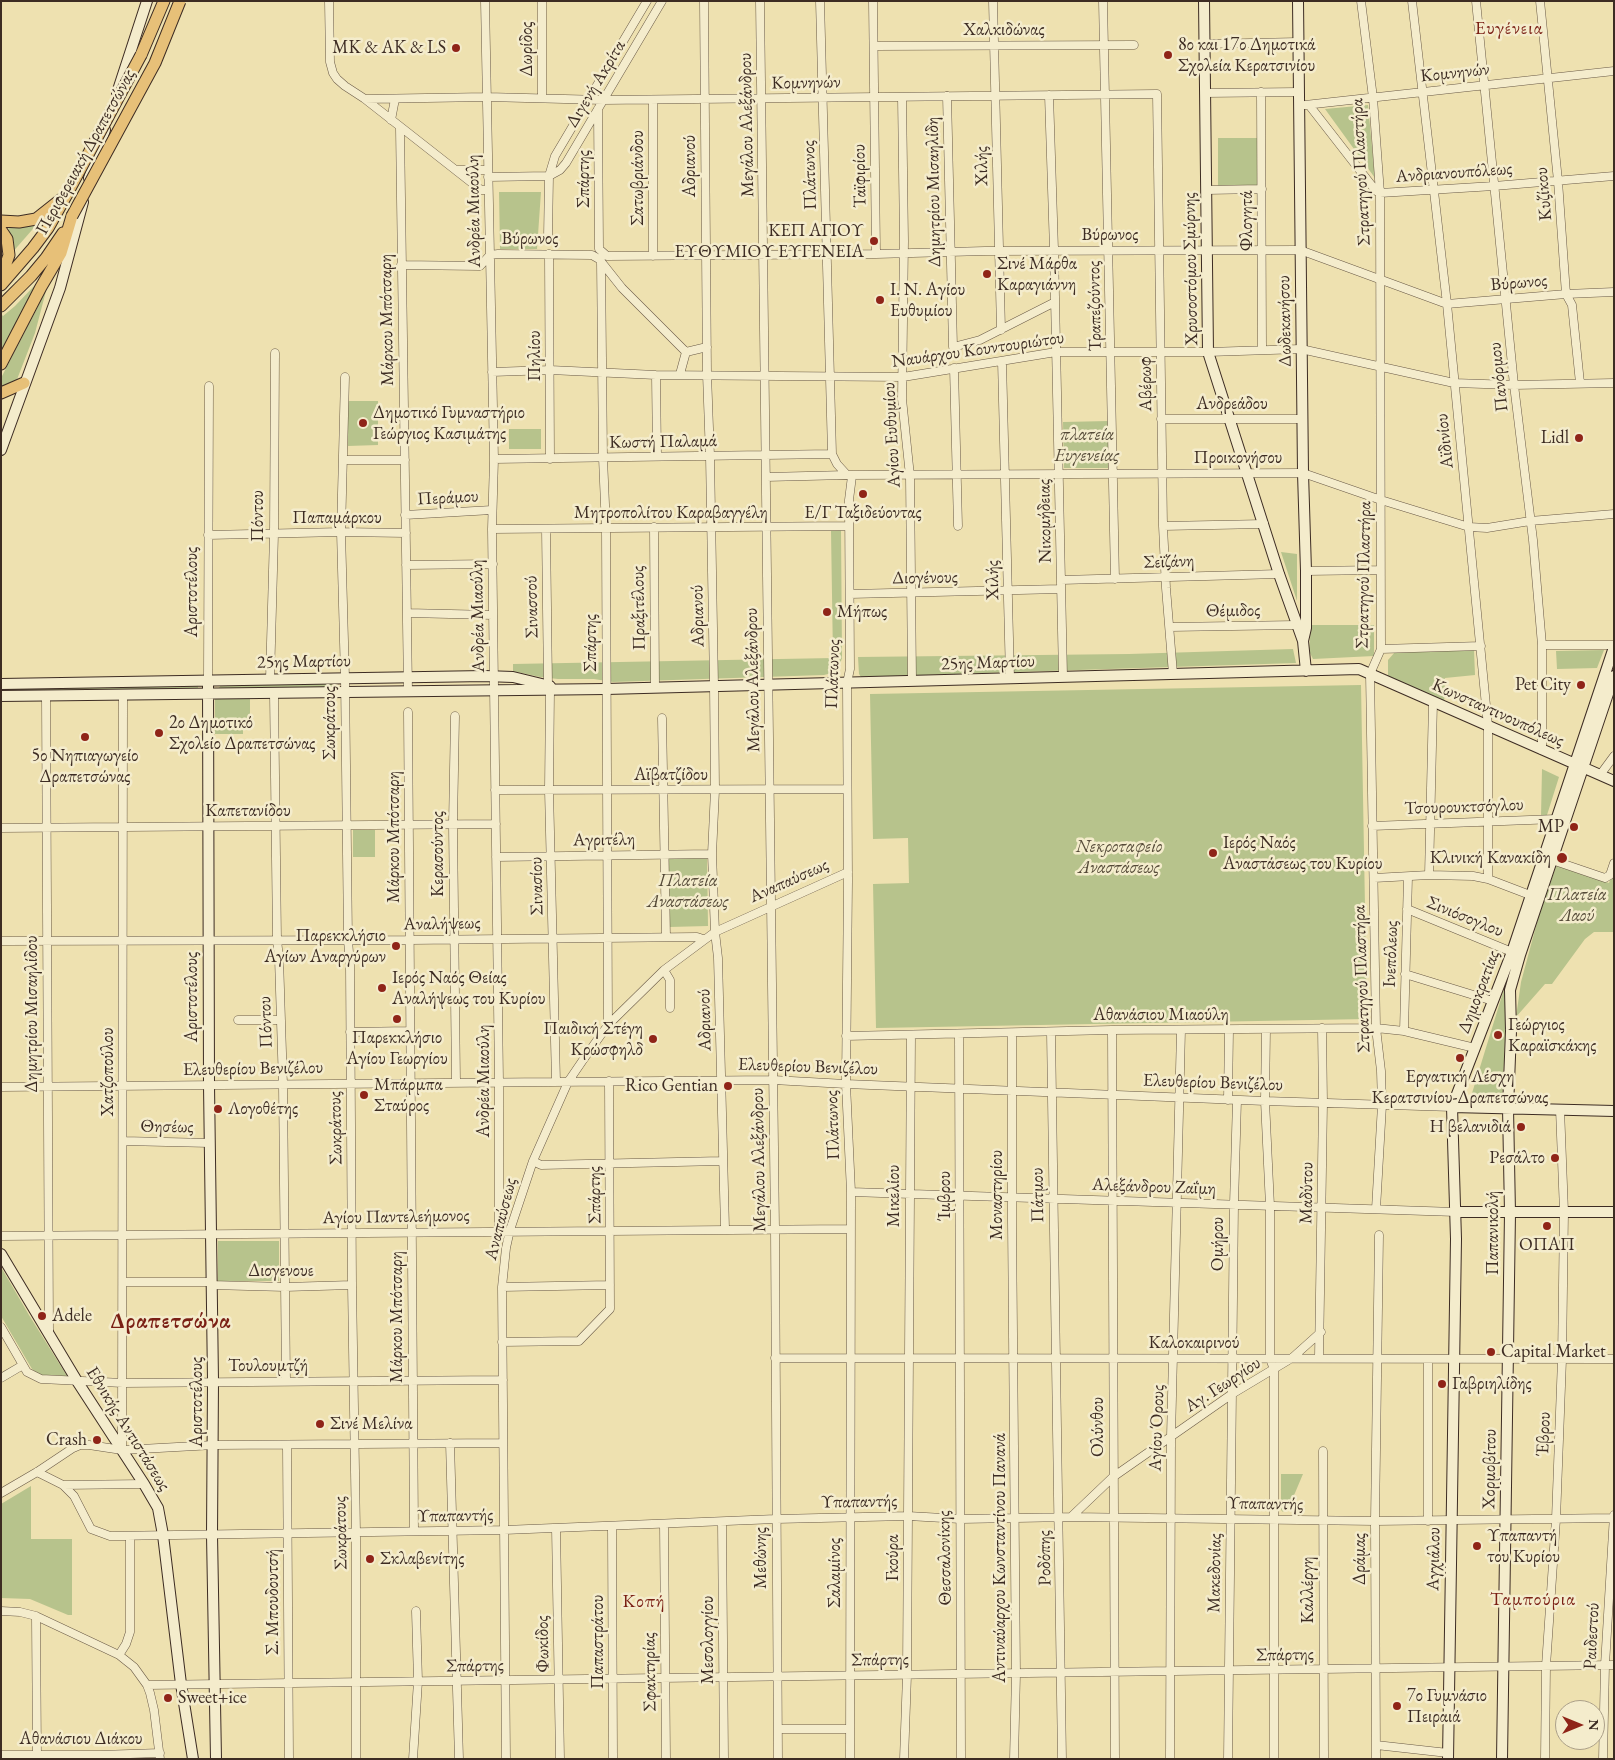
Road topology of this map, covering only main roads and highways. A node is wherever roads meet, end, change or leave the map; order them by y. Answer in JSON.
{"nodes":[{"id":1,"x":164,"y":1,"type":"edge"},
{"id":2,"x":180,"y":1,"type":"edge"},
{"id":3,"x":67,"y":194,"type":"junction"},
{"id":4,"x":72,"y":216,"type":"junction"},
{"id":5,"x":1,"y":221,"type":"edge"},
{"id":6,"x":1,"y":230,"type":"edge"},
{"id":7,"x":1,"y":278,"type":"edge"},
{"id":8,"x":1,"y":284,"type":"edge"},
{"id":9,"x":1,"y":306,"type":"edge"},
{"id":10,"x":1,"y":364,"type":"edge"},
{"id":11,"x":24,"y":383,"type":"road end"},
{"id":12,"x":1,"y":393,"type":"edge"}],
"edges":[{"from":1,"to":3,"type":"main road","name":"Περιφερειακή Δραπετσώνας","bridge":true},
{"from":2,"to":4,"type":"main road","name":"Περιφερειακή Δραπετσώνας","bridge":true},
{"from":3,"to":5,"type":"main road"},
{"from":3,"to":8,"type":"main road","name":"Περιφερειακή Δραπετσώνας"},
{"from":4,"to":9,"type":"main road","name":"Περιφερειακή Δραπετσώνας"},
{"from":4,"to":10,"type":"main road"},
{"from":6,"to":7,"type":"main road"},
{"from":11,"to":12,"type":"main road"}]}
